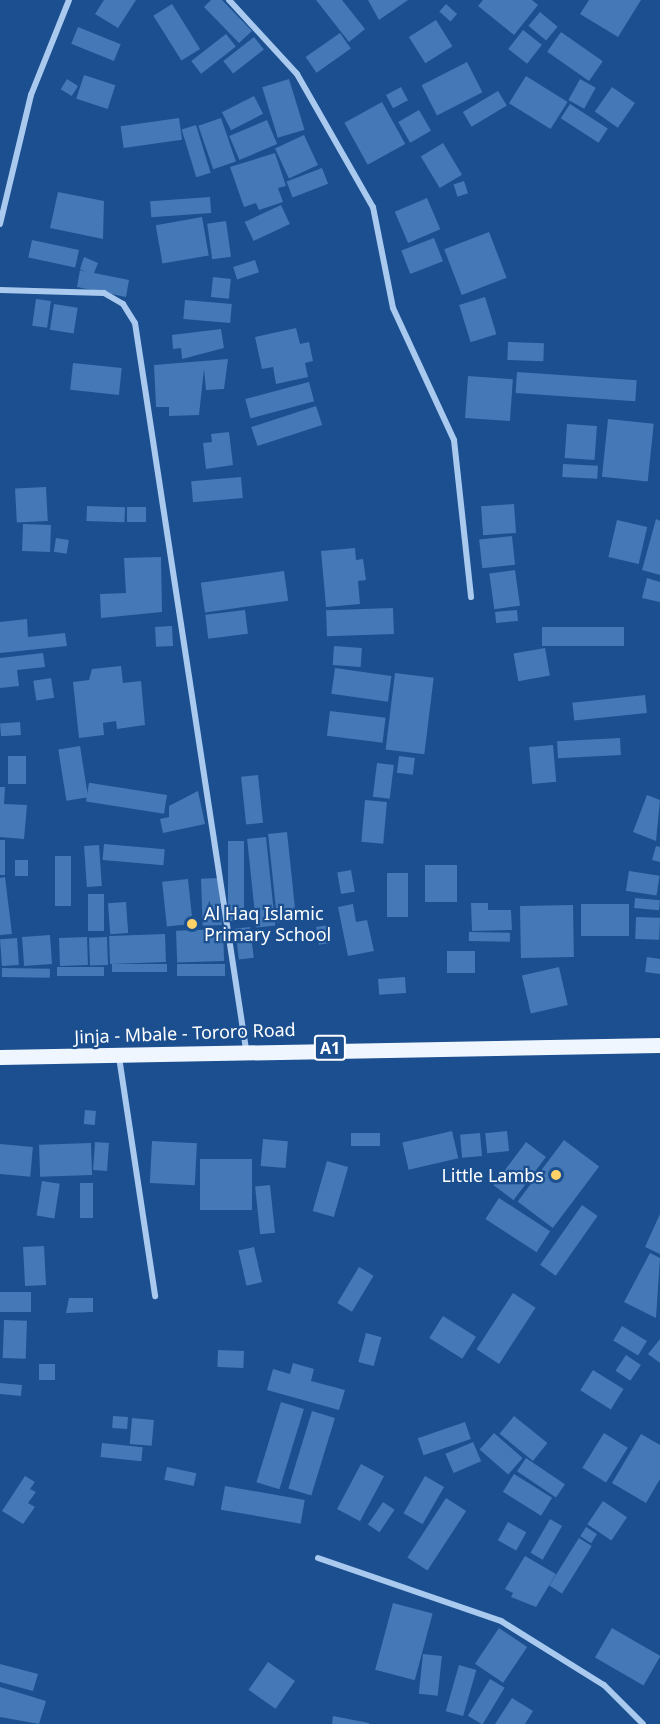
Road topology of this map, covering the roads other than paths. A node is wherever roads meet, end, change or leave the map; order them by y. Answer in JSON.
{"nodes":[{"id":1,"x":69,"y":0,"type":"edge"},
{"id":2,"x":229,"y":0,"type":"edge"},
{"id":3,"x":0,"y":224,"type":"edge"},
{"id":4,"x":0,"y":290,"type":"edge"},
{"id":5,"x":471,"y":597,"type":"dead end"},
{"id":6,"x":660,"y":1045,"type":"edge"},
{"id":7,"x":246,"y":1049,"type":"junction"},
{"id":8,"x":0,"y":1057,"type":"edge"},
{"id":9,"x":119,"y":1057,"type":"junction"},
{"id":10,"x":155,"y":1296,"type":"dead end"},
{"id":11,"x":318,"y":1558,"type":"dead end"},
{"id":12,"x":643,"y":1724,"type":"edge"}],
"edges":[{"from":1,"to":3,"type":"street"},
{"from":2,"to":5,"type":"street"},
{"from":4,"to":7,"type":"street"},
{"from":6,"to":7,"type":"main road","name":"Jinja - Mbale - Tororo Road","number":"A1"},
{"from":7,"to":9,"type":"main road","name":"Jinja - Mbale - Tororo Road","number":"A1"},
{"from":8,"to":9,"type":"main road","name":"Jinja - Mbale - Tororo Road","number":"A1"},
{"from":9,"to":10,"type":"street"},
{"from":11,"to":12,"type":"street"}]}
